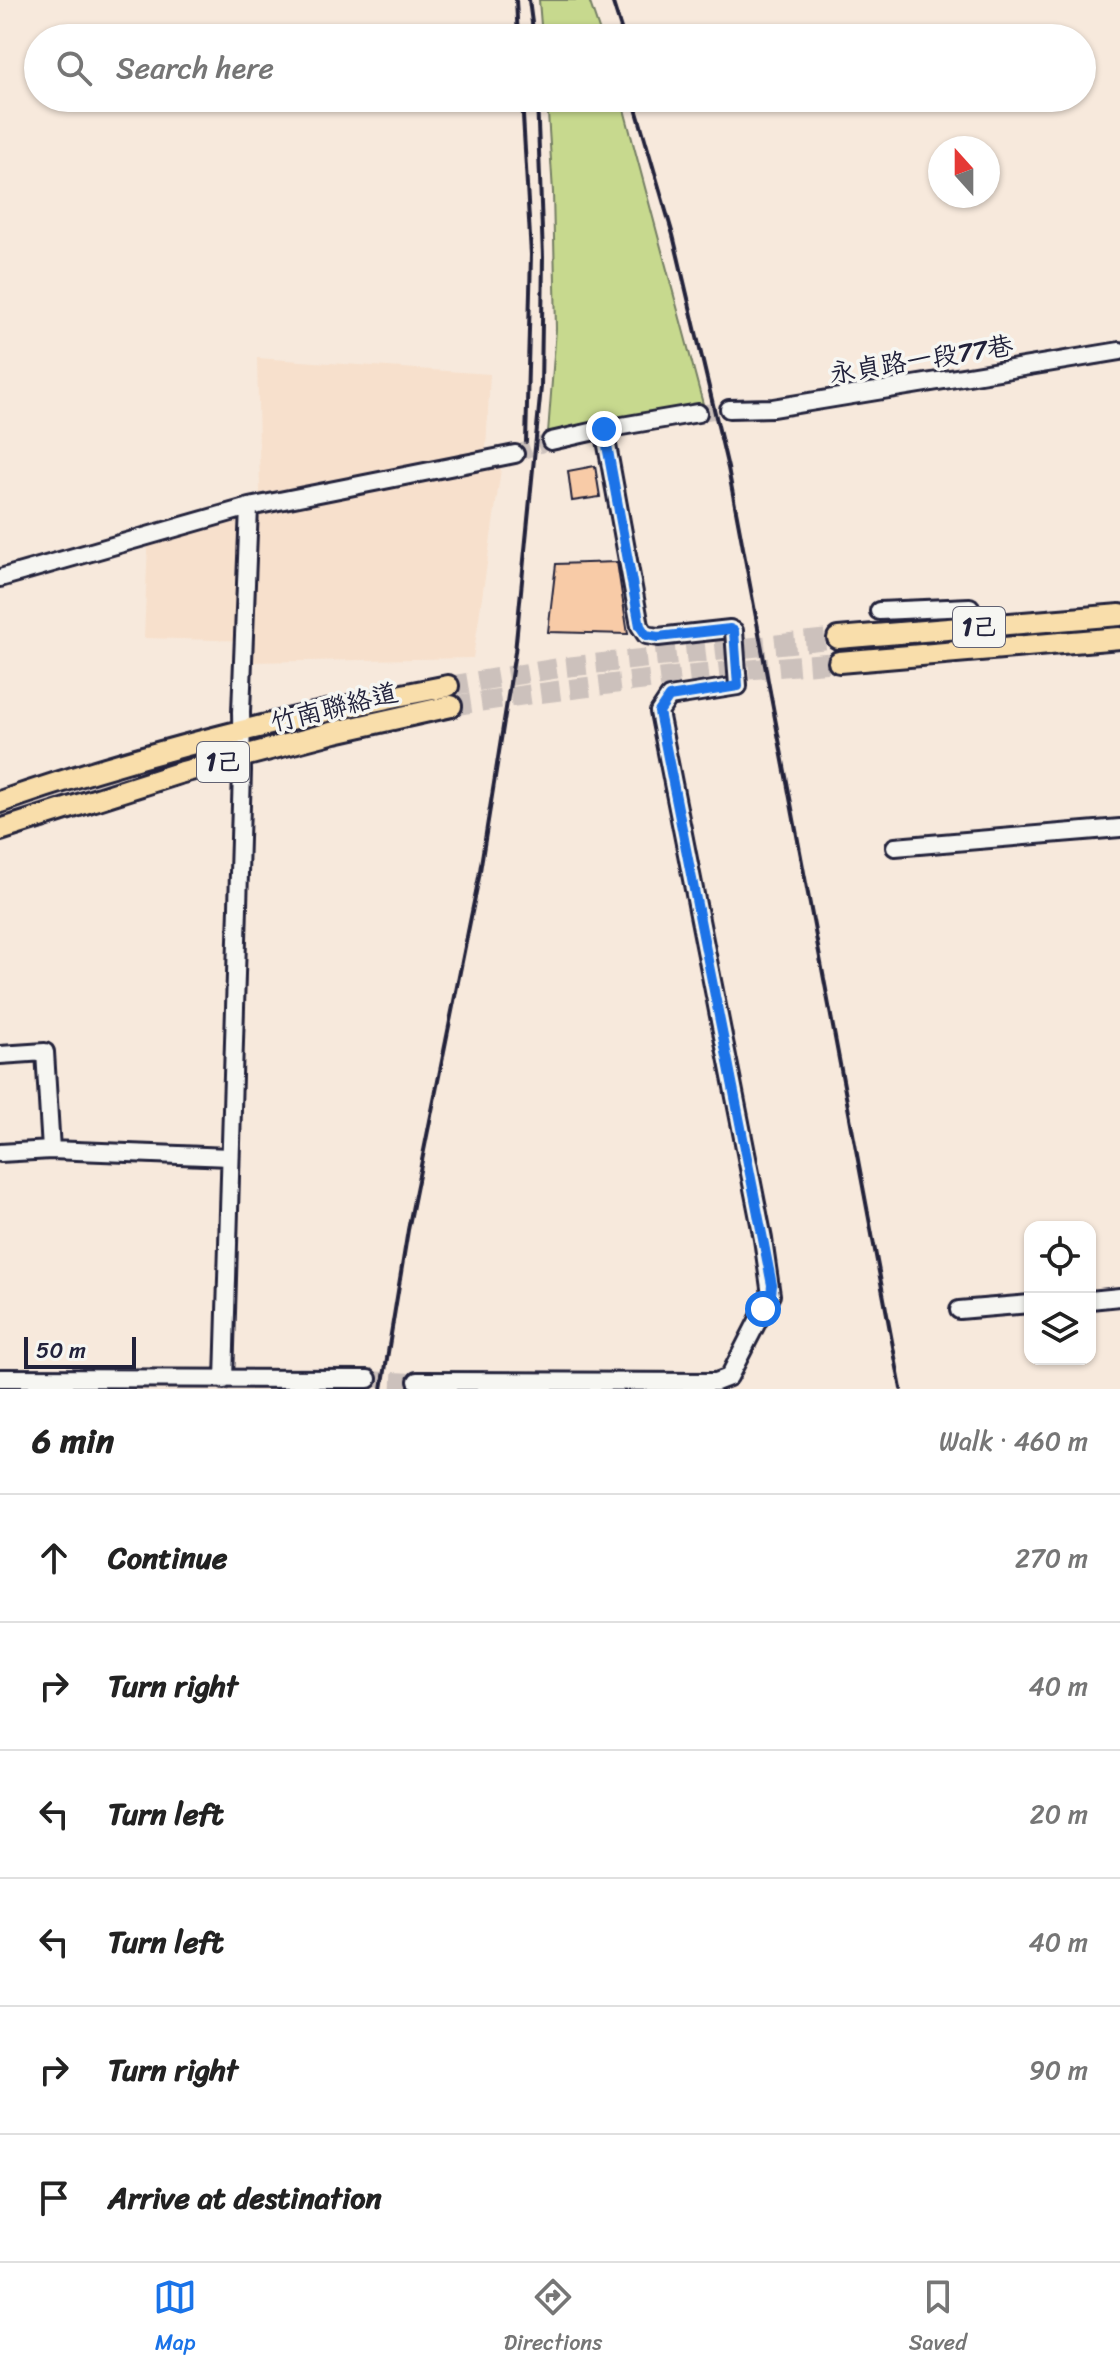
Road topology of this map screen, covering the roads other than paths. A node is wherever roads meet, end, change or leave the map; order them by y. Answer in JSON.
{"nodes":[{"id":1,"x":1120,"y":351,"type":"edge"},
{"id":2,"x":729,"y":409,"type":"tunnel mouth"},
{"id":3,"x":698,"y":413,"type":"tunnel mouth"},
{"id":4,"x":604,"y":429,"type":"junction"},
{"id":5,"x":551,"y":441,"type":"tunnel mouth"},
{"id":6,"x":515,"y":454,"type":"tunnel mouth"},
{"id":7,"x":249,"y":507,"type":"junction"},
{"id":8,"x":0,"y":578,"type":"edge"},
{"id":9,"x":879,"y":611,"type":"dead end"},
{"id":10,"x":1120,"y":615,"type":"edge"},
{"id":11,"x":973,"y":627,"type":"junction"},
{"id":12,"x":838,"y":638,"type":"tunnel mouth"},
{"id":13,"x":1120,"y":638,"type":"edge"},
{"id":14,"x":839,"y":662,"type":"tunnel mouth"},
{"id":15,"x":241,"y":730,"type":"junction"},
{"id":16,"x":242,"y":757,"type":"junction"},
{"id":17,"x":0,"y":802,"type":"edge"},
{"id":18,"x":1120,"y":828,"type":"edge"},
{"id":19,"x":0,"y":830,"type":"edge"},
{"id":20,"x":895,"y":847,"type":"dead end"},
{"id":21,"x":0,"y":1055,"type":"edge"},
{"id":22,"x":51,"y":1150,"type":"junction"},
{"id":23,"x":0,"y":1153,"type":"edge"},
{"id":24,"x":230,"y":1157,"type":"junction"},
{"id":25,"x":1120,"y":1297,"type":"edge"},
{"id":26,"x":1096,"y":1299,"type":"edge"},
{"id":27,"x":1024,"y":1305,"type":"edge"},
{"id":28,"x":959,"y":1310,"type":"dead end"},
{"id":29,"x":0,"y":1378,"type":"edge"},
{"id":30,"x":368,"y":1379,"type":"tunnel mouth"},
{"id":31,"x":224,"y":1380,"type":"junction"},
{"id":32,"x":417,"y":1381,"type":"dead end"}],
"edges":[{"from":1,"to":2,"type":"street","name":"永貞路一段77巷"},
{"from":3,"to":4,"type":"street"},
{"from":4,"to":5,"type":"street"},
{"from":4,"to":32,"type":"street","bridge":true},
{"from":6,"to":7,"type":"street"},
{"from":7,"to":8,"type":"street"},
{"from":7,"to":15,"type":"street"},
{"from":9,"to":11,"type":"street"},
{"from":10,"to":11,"type":"main road","number":"1己"},
{"from":11,"to":12,"type":"main road","number":"1己"},
{"from":13,"to":14,"type":"main road","number":"1己"},
{"from":15,"to":16,"type":"street"},
{"from":15,"to":16,"type":"main road","name":"竹南聯絡道","number":"1己"},
{"from":15,"to":17,"type":"main road","name":"竹南聯絡道","number":"1己"},
{"from":16,"to":19,"type":"main road","name":"竹南聯絡道","number":"1己"},
{"from":16,"to":24,"type":"street"},
{"from":18,"to":20,"type":"street"},
{"from":21,"to":22,"type":"street"},
{"from":22,"to":23,"type":"street"},
{"from":22,"to":24,"type":"street"},
{"from":24,"to":31,"type":"street"},
{"from":25,"to":26,"type":"street"},
{"from":27,"to":28,"type":"street"},
{"from":29,"to":31,"type":"street"},
{"from":30,"to":31,"type":"street"}]}
